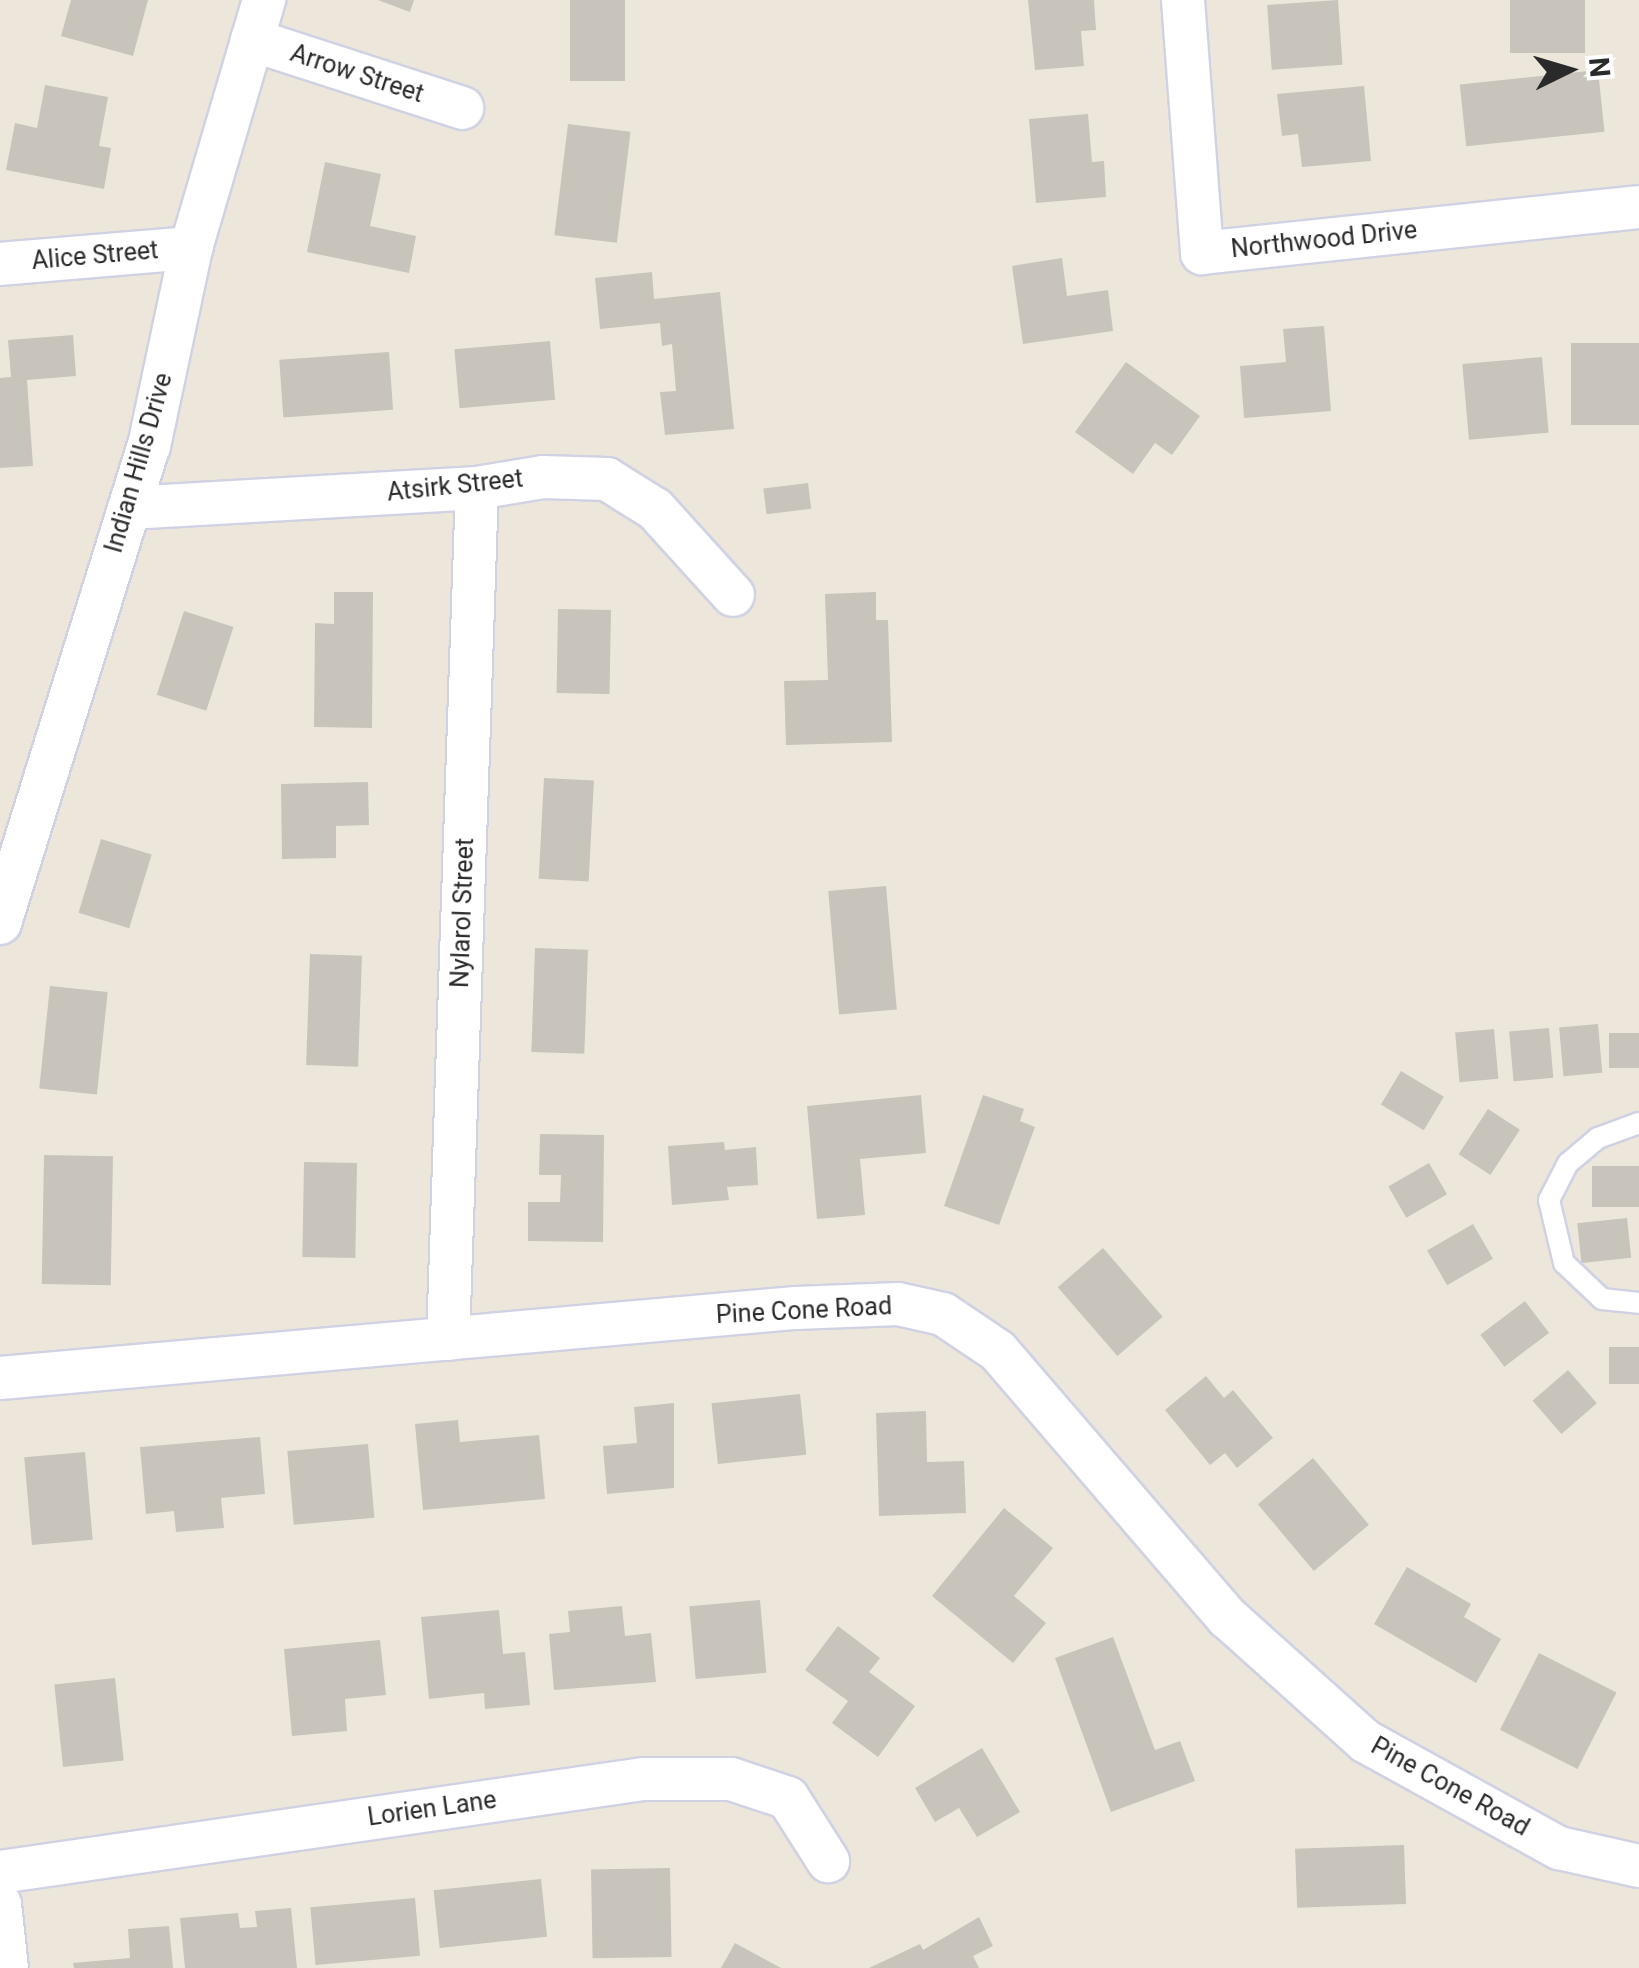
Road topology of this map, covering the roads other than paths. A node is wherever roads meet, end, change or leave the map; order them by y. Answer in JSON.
{"nodes":[{"id":1,"x":264,"y":0,"type":"edge"},
{"id":2,"x":1182,"y":0,"type":"edge"},
{"id":3,"x":252,"y":40,"type":"junction"},
{"id":4,"x":462,"y":108,"type":"dead end"},
{"id":5,"x":1639,"y":207,"type":"edge"},
{"id":6,"x":191,"y":248,"type":"junction"},
{"id":7,"x":0,"y":264,"type":"edge"},
{"id":8,"x":477,"y":488,"type":"junction"},
{"id":9,"x":130,"y":508,"type":"junction"},
{"id":10,"x":733,"y":595,"type":"dead end"},
{"id":11,"x":0,"y":924,"type":"edge"},
{"id":12,"x":1639,"y":1123,"type":"edge"},
{"id":13,"x":1639,"y":1302,"type":"edge"},
{"id":14,"x":448,"y":1338,"type":"junction"},
{"id":15,"x":0,"y":1378,"type":"edge"},
{"id":16,"x":828,"y":1861,"type":"dead end"},
{"id":17,"x":1639,"y":1866,"type":"edge"},
{"id":18,"x":0,"y":1872,"type":"edge"},
{"id":19,"x":0,"y":1904,"type":"edge"},
{"id":20,"x":7,"y":1968,"type":"edge"}],
"edges":[{"from":1,"to":3,"type":"street","name":"Indian Hills Drive"},
{"from":2,"to":5,"type":"street","name":"Northwood Drive"},
{"from":3,"to":4,"type":"street","name":"Arrow Street"},
{"from":3,"to":6,"type":"street","name":"Indian Hills Drive"},
{"from":6,"to":7,"type":"street","name":"Alice Street"},
{"from":6,"to":9,"type":"street","name":"Indian Hills Drive"},
{"from":8,"to":9,"type":"street","name":"Atsirk Street"},
{"from":8,"to":10,"type":"street","name":"Atsirk Street"},
{"from":8,"to":14,"type":"street","name":"Nylarol Street"},
{"from":9,"to":11,"type":"street","name":"Indian Hills Drive"},
{"from":12,"to":13,"type":"lane"},
{"from":14,"to":15,"type":"street","name":"Pine Cone Road"},
{"from":14,"to":17,"type":"street","name":"Pine Cone Road"},
{"from":16,"to":18,"type":"street","name":"Lorien Lane"},
{"from":19,"to":20,"type":"street"}]}
